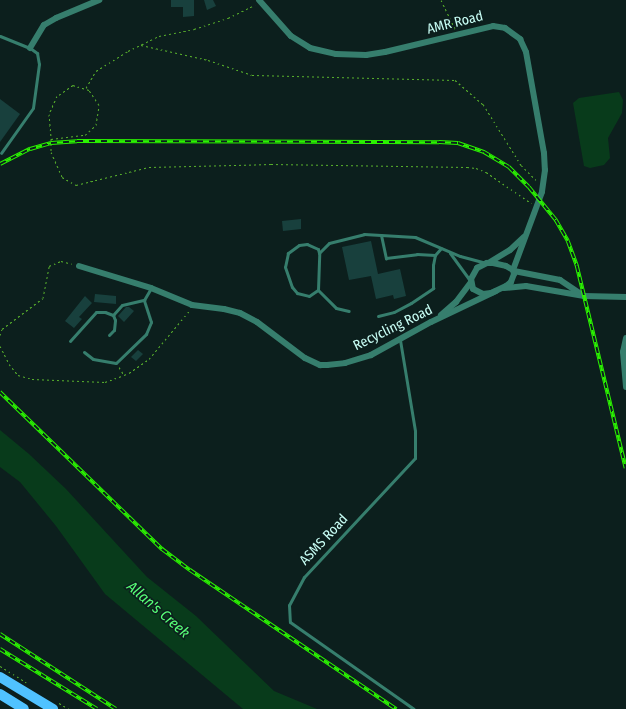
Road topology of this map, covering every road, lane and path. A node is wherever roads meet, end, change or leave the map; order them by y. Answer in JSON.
{"nodes":[{"id":1,"x":99,"y":0,"type":"edge"},
{"id":2,"x":441,"y":0,"type":"edge"},
{"id":3,"x":260,"y":1,"type":"edge"},
{"id":4,"x":458,"y":35,"type":"junction"},
{"id":5,"x":0,"y":36,"type":"edge"},
{"id":6,"x":141,"y":44,"type":"junction"},
{"id":7,"x":30,"y":48,"type":"junction"},
{"id":8,"x":85,"y":89,"type":"junction"},
{"id":9,"x":51,"y":139,"type":"junction"},
{"id":10,"x":1,"y":153,"type":"edge"},
{"id":11,"x":544,"y":187,"type":"junction"},
{"id":12,"x":537,"y":207,"type":"junction"},
{"id":13,"x":526,"y":234,"type":"junction"},
{"id":14,"x":381,"y":235,"type":"junction"},
{"id":15,"x":441,"y":248,"type":"junction"},
{"id":16,"x":449,"y":252,"type":"junction"},
{"id":17,"x":319,"y":253,"type":"junction"},
{"id":18,"x":435,"y":255,"type":"junction"},
{"id":19,"x":488,"y":263,"type":"junction"},
{"id":20,"x":79,"y":266,"type":"joint"},
{"id":21,"x":514,"y":271,"type":"junction"},
{"id":22,"x":470,"y":282,"type":"junction"},
{"id":23,"x":152,"y":288,"type":"junction"},
{"id":24,"x":504,"y":288,"type":"junction"},
{"id":25,"x":318,"y":290,"type":"junction"},
{"id":26,"x":496,"y":291,"type":"junction"},
{"id":27,"x":584,"y":296,"type":"junction"},
{"id":28,"x":626,"y":297,"type":"edge"},
{"id":29,"x":144,"y":300,"type":"junction"},
{"id":30,"x":192,"y":305,"type":"junction"},
{"id":31,"x":348,"y":311,"type":"dead end"},
{"id":32,"x":113,"y":315,"type":"junction"},
{"id":33,"x":378,"y":316,"type":"dead end"},
{"id":34,"x":432,"y":322,"type":"junction"},
{"id":35,"x":0,"y":335,"type":"edge"},
{"id":36,"x":109,"y":335,"type":"dead end"},
{"id":37,"x":626,"y":338,"type":"edge"},
{"id":38,"x":400,"y":340,"type":"junction"},
{"id":39,"x":70,"y":341,"type":"dead end"},
{"id":40,"x":0,"y":346,"type":"edge"},
{"id":41,"x":84,"y":352,"type":"dead end"},
{"id":42,"x":116,"y":363,"type":"junction"},
{"id":43,"x":124,"y":374,"type":"junction"},
{"id":44,"x":626,"y":387,"type":"edge"},
{"id":45,"x":1,"y":680,"type":"edge"},
{"id":46,"x":0,"y":694,"type":"edge"},
{"id":47,"x":24,"y":709,"type":"edge"},
{"id":48,"x":53,"y":709,"type":"edge"},
{"id":49,"x":414,"y":709,"type":"edge"}],
"edges":[{"from":1,"to":7,"type":"street"},
{"from":2,"to":4,"type":"path"},
{"from":3,"to":4,"type":"street","name":"AMR Road"},
{"from":3,"to":6,"type":"path"},
{"from":4,"to":11,"type":"street","name":"AMR Road"},
{"from":5,"to":7,"type":"lane"},
{"from":6,"to":8,"type":"path"},
{"from":6,"to":11,"type":"path"},
{"from":7,"to":10,"type":"lane"},
{"from":8,"to":9,"type":"path"},
{"from":8,"to":9,"type":"path"},
{"from":9,"to":12,"type":"path"},
{"from":11,"to":12,"type":"street","name":"AMR Road"},
{"from":12,"to":13,"type":"street","name":"AMR Road"},
{"from":13,"to":19,"type":"street","name":"AMR Road"},
{"from":13,"to":21,"type":"street","name":"AMR Road"},
{"from":14,"to":15,"type":"lane"},
{"from":14,"to":17,"type":"lane"},
{"from":14,"to":18,"type":"lane"},
{"from":15,"to":16,"type":"lane"},
{"from":15,"to":18,"type":"lane"},
{"from":16,"to":19,"type":"lane"},
{"from":16,"to":22,"type":"lane"},
{"from":17,"to":25,"type":"lane"},
{"from":17,"to":25,"type":"lane"},
{"from":18,"to":33,"type":"lane"},
{"from":19,"to":21,"type":"street"},
{"from":19,"to":22,"type":"street"},
{"from":20,"to":23,"type":"street","name":"Recycling Road"},
{"from":20,"to":35,"type":"path"},
{"from":21,"to":24,"type":"street"},
{"from":21,"to":27,"type":"street"},
{"from":22,"to":26,"type":"street"},
{"from":22,"to":34,"type":"street"},
{"from":23,"to":29,"type":"lane"},
{"from":23,"to":30,"type":"street","name":"Recycling Road"},
{"from":24,"to":26,"type":"street"},
{"from":24,"to":27,"type":"street"},
{"from":25,"to":31,"type":"lane"},
{"from":26,"to":34,"type":"street","name":"Recycling Road"},
{"from":27,"to":28,"type":"street"},
{"from":29,"to":32,"type":"lane"},
{"from":29,"to":42,"type":"lane"},
{"from":30,"to":38,"type":"street","name":"Recycling Road"},
{"from":30,"to":43,"type":"path"},
{"from":32,"to":36,"type":"lane"},
{"from":32,"to":39,"type":"lane"},
{"from":34,"to":38,"type":"street","name":"Recycling Road"},
{"from":37,"to":44,"type":"street"},
{"from":38,"to":49,"type":"lane","name":"ASMS Road"},
{"from":40,"to":43,"type":"path"},
{"from":41,"to":42,"type":"lane"},
{"from":42,"to":43,"type":"path"},
{"from":45,"to":48,"type":"main road"},
{"from":46,"to":47,"type":"main road"}]}
